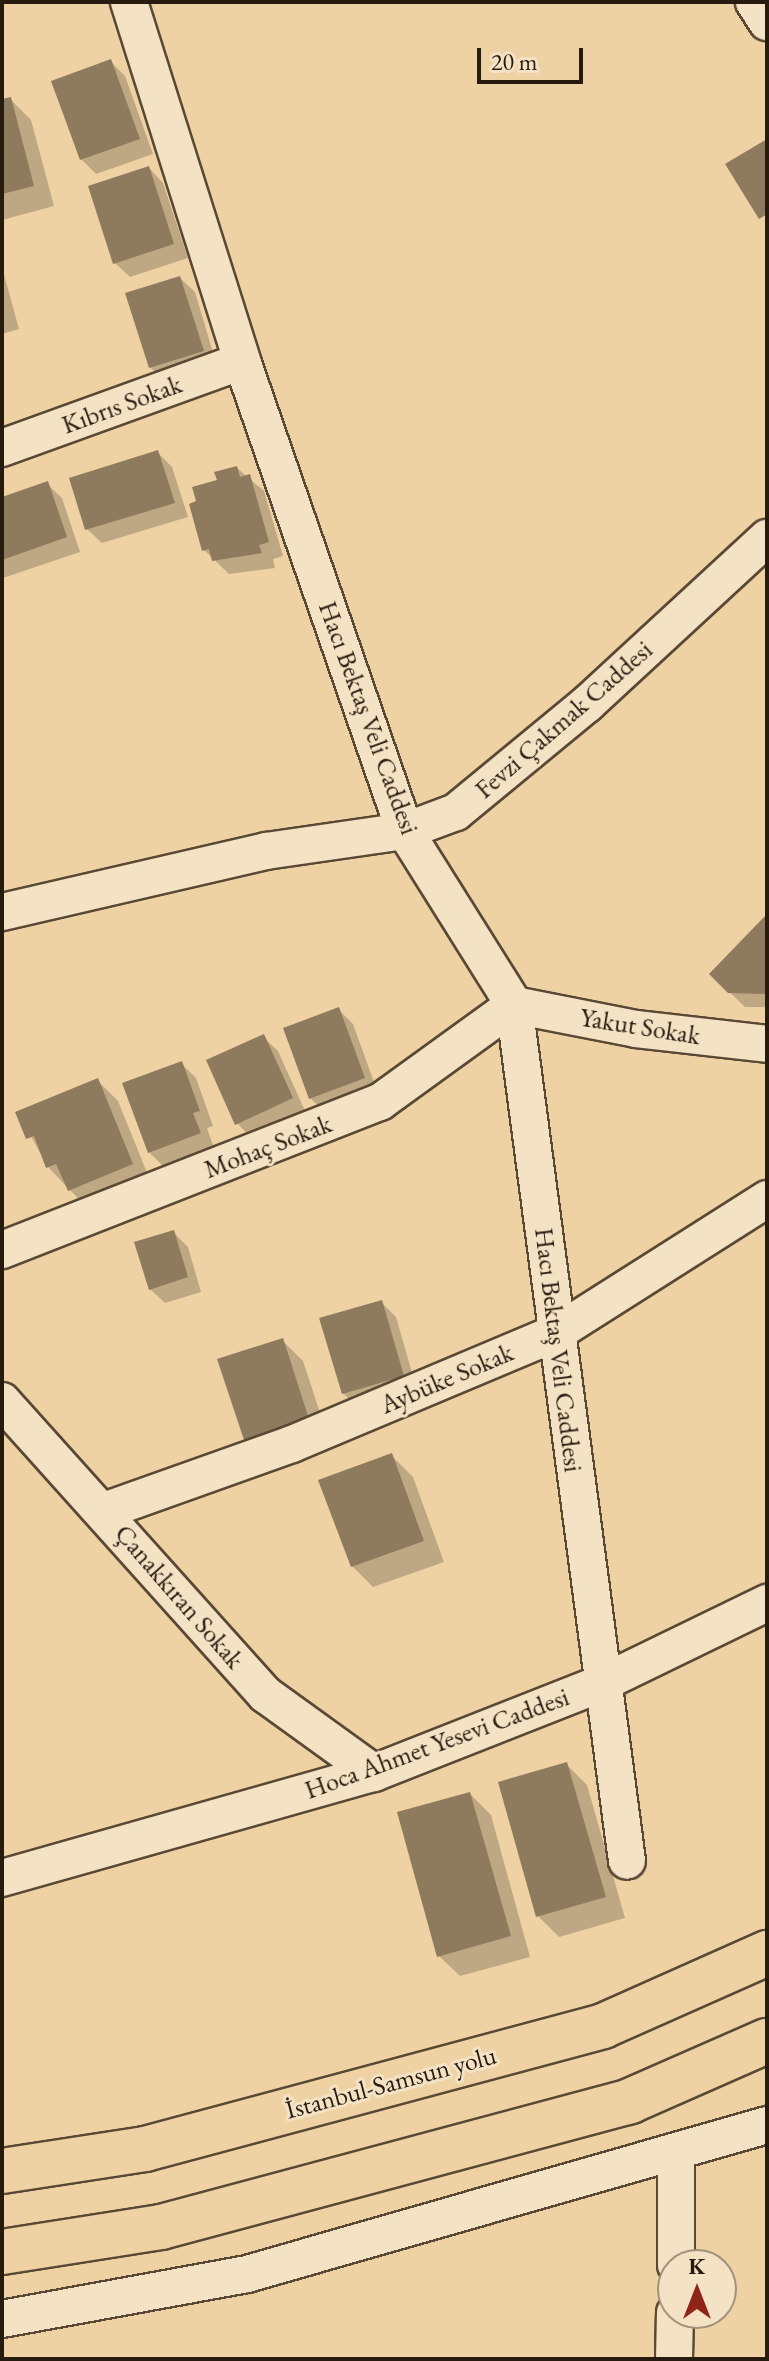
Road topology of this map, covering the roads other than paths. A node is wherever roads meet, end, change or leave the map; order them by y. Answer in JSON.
{"nodes":[{"id":1,"x":129,"y":2,"type":"edge"},
{"id":2,"x":754,"y":2,"type":"edge"},
{"id":3,"x":767,"y":22,"type":"edge"},
{"id":4,"x":242,"y":361,"type":"junction"},
{"id":5,"x":2,"y":448,"type":"edge"},
{"id":6,"x":767,"y":538,"type":"edge"},
{"id":7,"x":405,"y":831,"type":"junction"},
{"id":8,"x":2,"y":912,"type":"edge"},
{"id":9,"x":514,"y":1005,"type":"junction"},
{"id":10,"x":767,"y":1044,"type":"edge"},
{"id":11,"x":767,"y":1199,"type":"edge"},
{"id":12,"x":2,"y":1250,"type":"edge"},
{"id":13,"x":556,"y":1333,"type":"junction"},
{"id":14,"x":2,"y":1401,"type":"edge"},
{"id":15,"x":104,"y":1511,"type":"junction"},
{"id":16,"x":767,"y":1603,"type":"edge"},
{"id":17,"x":600,"y":1684,"type":"junction"},
{"id":18,"x":374,"y":1773,"type":"junction"},
{"id":19,"x":627,"y":1861,"type":"dead end"},
{"id":20,"x":2,"y":1878,"type":"edge"},
{"id":21,"x":767,"y":1953,"type":"edge"},
{"id":22,"x":767,"y":2041,"type":"edge"},
{"id":23,"x":767,"y":2125,"type":"edge"},
{"id":24,"x":676,"y":2154,"type":"junction"},
{"id":25,"x":2,"y":2171,"type":"edge"},
{"id":26,"x":676,"y":2249,"type":"edge"},
{"id":27,"x":2,"y":2252,"type":"edge"},
{"id":28,"x":2,"y":2319,"type":"edge"},
{"id":29,"x":675,"y":2329,"type":"edge"},
{"id":30,"x":674,"y":2359,"type":"edge"}],
"edges":[{"from":1,"to":4,"type":"street","name":"Hacı Bektaş Veli Caddesi"},
{"from":2,"to":3,"type":"street"},
{"from":4,"to":5,"type":"street","name":"Kıbrıs Sokak"},
{"from":4,"to":7,"type":"street","name":"Hacı Bektaş Veli Caddesi"},
{"from":6,"to":7,"type":"street","name":"Fevzi Çakmak Caddesi"},
{"from":7,"to":8,"type":"street","name":"Fevzi Çakmak Caddesi"},
{"from":7,"to":9,"type":"street","name":"Hacı Bektaş Veli Caddesi"},
{"from":9,"to":10,"type":"street","name":"Yakut Sokak"},
{"from":9,"to":12,"type":"street","name":"Mohaç Sokak"},
{"from":9,"to":13,"type":"street","name":"Hacı Bektaş Veli Caddesi"},
{"from":11,"to":13,"type":"street","name":"Aybüke Sokak"},
{"from":13,"to":15,"type":"street","name":"Aybüke Sokak"},
{"from":13,"to":17,"type":"street","name":"Hacı Bektaş Veli Caddesi"},
{"from":14,"to":15,"type":"street","name":"Çanakkıran Sokak"},
{"from":15,"to":18,"type":"street","name":"Çanakkıran Sokak"},
{"from":16,"to":17,"type":"street","name":"Hoca Ahmet Yesevi Caddesi"},
{"from":17,"to":18,"type":"street","name":"Hoca Ahmet Yesevi Caddesi"},
{"from":17,"to":19,"type":"street","name":"Hacı Bektaş Veli Caddesi"},
{"from":18,"to":20,"type":"street","name":"Hoca Ahmet Yesevi Caddesi"},
{"from":21,"to":25,"type":"highway","name":"İstanbul-Samsun yolu"},
{"from":22,"to":27,"type":"highway"},
{"from":23,"to":24,"type":"street"},
{"from":24,"to":26,"type":"street"},
{"from":24,"to":28,"type":"street"},
{"from":29,"to":30,"type":"street"}]}
